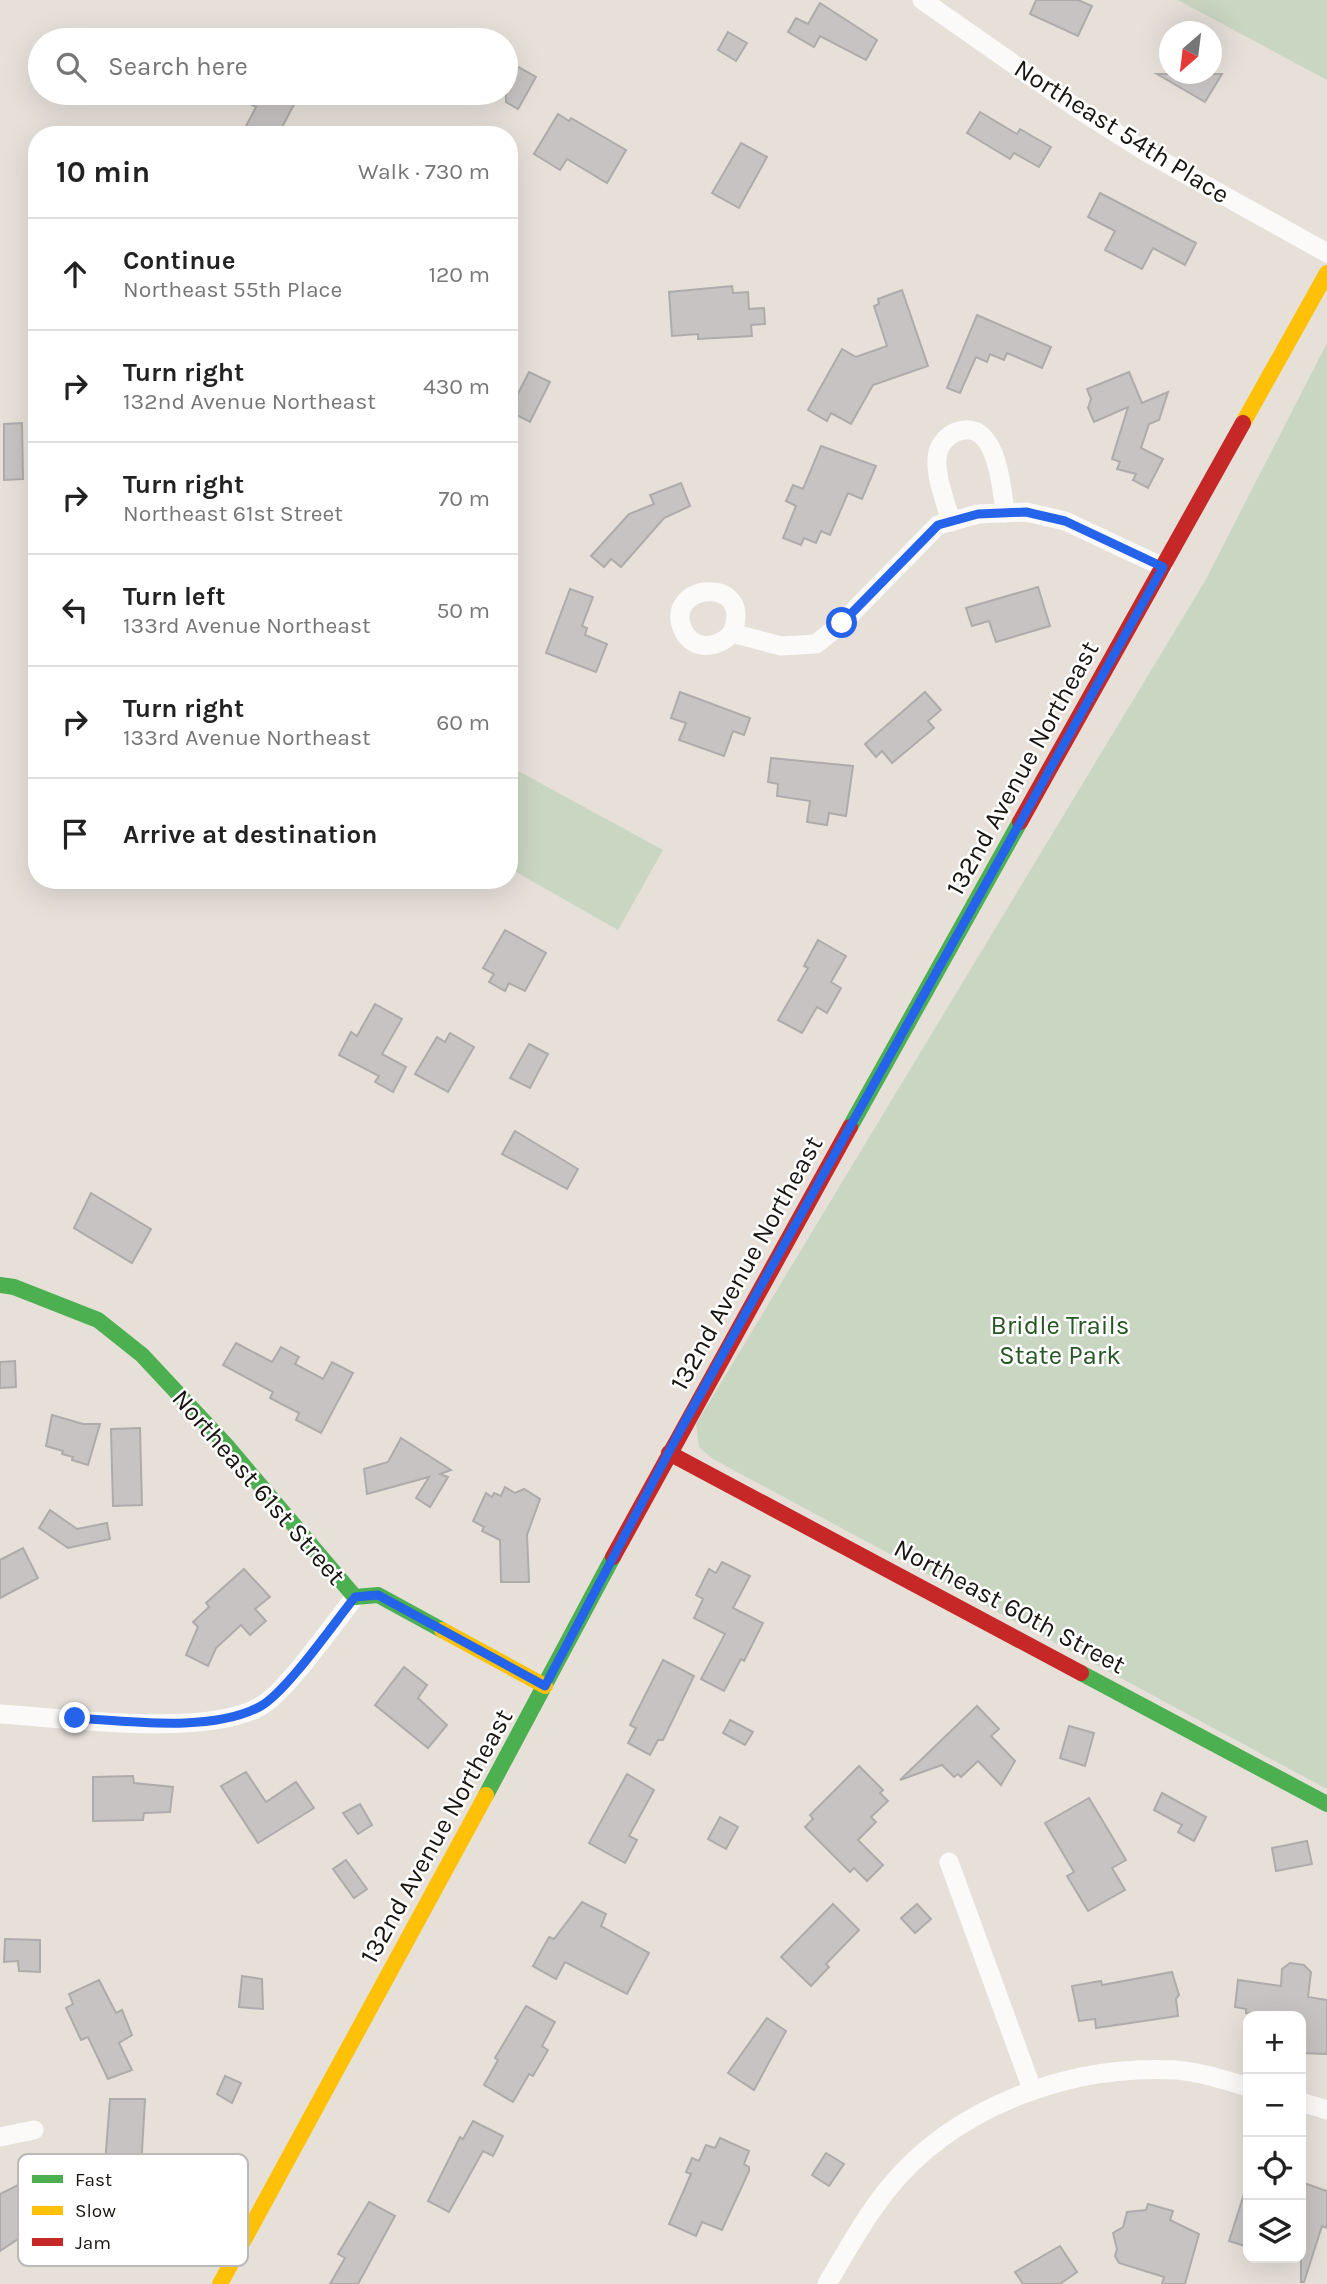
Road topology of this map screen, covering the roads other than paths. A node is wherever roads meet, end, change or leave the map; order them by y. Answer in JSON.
{"nodes":[{"id":1,"x":922,"y":0,"type":"edge"},
{"id":2,"x":1327,"y":253,"type":"edge"},
{"id":3,"x":1327,"y":273,"type":"edge"},
{"id":4,"x":1005,"y":513,"type":"junction"},
{"id":5,"x":951,"y":522,"type":"junction"},
{"id":6,"x":1163,"y":567,"type":"junction"},
{"id":7,"x":732,"y":633,"type":"dead end"},
{"id":8,"x":0,"y":1286,"type":"edge"},
{"id":9,"x":669,"y":1453,"type":"junction"},
{"id":10,"x":355,"y":1597,"type":"junction"},
{"id":11,"x":545,"y":1686,"type":"junction"},
{"id":12,"x":0,"y":1714,"type":"edge"},
{"id":13,"x":1327,"y":1804,"type":"edge"},
{"id":14,"x":949,"y":1862,"type":"dead end"},
{"id":15,"x":1243,"y":2086,"type":"edge"},
{"id":16,"x":1032,"y":2089,"type":"junction"},
{"id":17,"x":1306,"y":2104,"type":"edge"},
{"id":18,"x":1327,"y":2110,"type":"edge"},
{"id":19,"x":34,"y":2130,"type":"dead end"},
{"id":20,"x":0,"y":2137,"type":"edge"},
{"id":21,"x":248,"y":2232,"type":"edge"},
{"id":22,"x":230,"y":2266,"type":"edge"},
{"id":23,"x":220,"y":2284,"type":"edge"},
{"id":24,"x":827,"y":2284,"type":"edge"}],
"edges":[{"from":1,"to":2,"type":"street","name":"Northeast 54th Place"},
{"from":3,"to":6,"type":"street","name":"132nd Avenue Northeast"},
{"from":4,"to":5,"type":"street"},
{"from":4,"to":5,"type":"street"},
{"from":4,"to":6,"type":"street"},
{"from":5,"to":7,"type":"street"},
{"from":6,"to":9,"type":"street","name":"132nd Avenue Northeast"},
{"from":8,"to":10,"type":"street","name":"Northeast 61st Street"},
{"from":9,"to":11,"type":"street","name":"132nd Avenue Northeast"},
{"from":9,"to":13,"type":"street","name":"Northeast 60th Street"},
{"from":10,"to":11,"type":"street","name":"Northeast 61st Street"},
{"from":10,"to":12,"type":"street"},
{"from":11,"to":21,"type":"street","name":"132nd Avenue Northeast"},
{"from":14,"to":16,"type":"street"},
{"from":15,"to":16,"type":"street"},
{"from":16,"to":24,"type":"street"},
{"from":17,"to":18,"type":"street"},
{"from":19,"to":20,"type":"street"},
{"from":22,"to":23,"type":"street","name":"132nd Avenue Northeast"}]}
